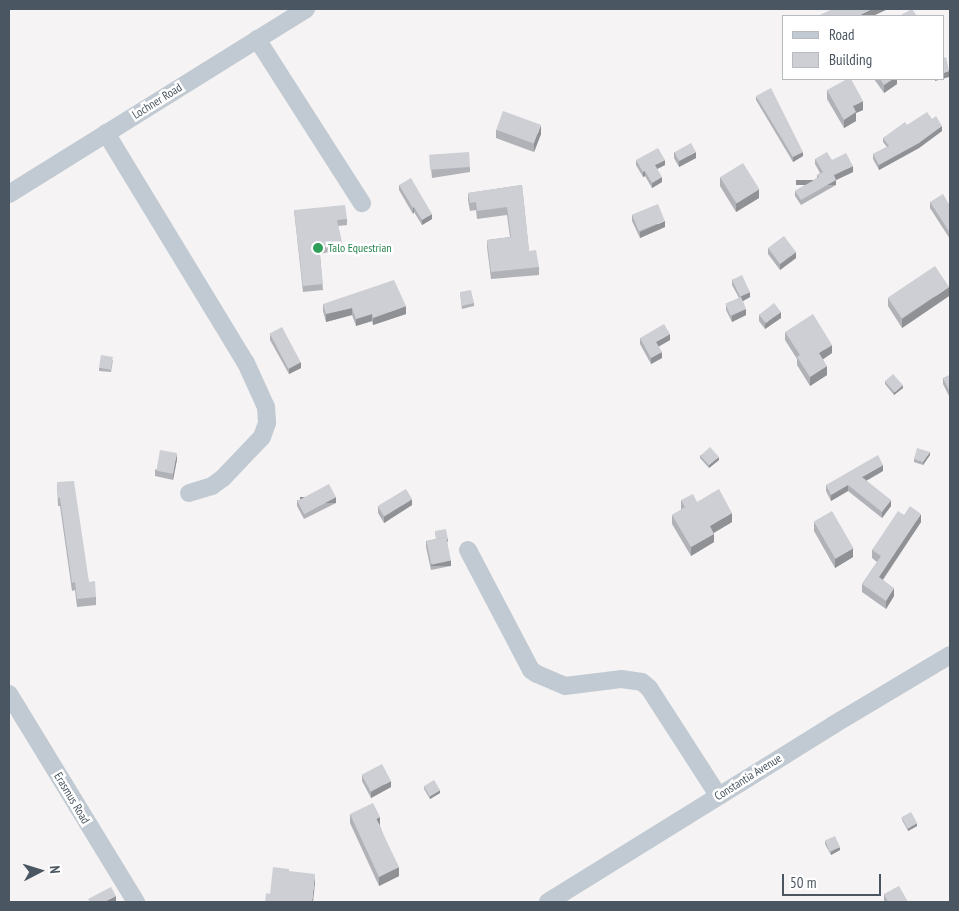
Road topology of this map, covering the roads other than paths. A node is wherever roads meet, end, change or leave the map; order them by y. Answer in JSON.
{"nodes":[{"id":1,"x":306,"y":9,"type":"edge"},
{"id":2,"x":257,"y":39,"type":"junction"},
{"id":3,"x":106,"y":133,"type":"junction"},
{"id":4,"x":9,"y":194,"type":"edge"},
{"id":5,"x":362,"y":203,"type":"dead end"},
{"id":6,"x":189,"y":493,"type":"dead end"},
{"id":7,"x":468,"y":550,"type":"dead end"},
{"id":8,"x":950,"y":656,"type":"edge"},
{"id":9,"x":9,"y":694,"type":"edge"},
{"id":10,"x":718,"y":795,"type":"junction"},
{"id":11,"x":136,"y":902,"type":"edge"},
{"id":12,"x":548,"y":902,"type":"edge"}],
"edges":[{"from":1,"to":2,"type":"street","name":"Lochner Road"},
{"from":2,"to":3,"type":"street","name":"Lochner Road"},
{"from":2,"to":5,"type":"street"},
{"from":3,"to":4,"type":"street","name":"Lochner Road"},
{"from":3,"to":6,"type":"street"},
{"from":7,"to":10,"type":"street"},
{"from":8,"to":10,"type":"street","name":"Constantia Avenue"},
{"from":9,"to":11,"type":"street","name":"Erasmus Road"},
{"from":10,"to":12,"type":"street","name":"Constantia Avenue"}]}
